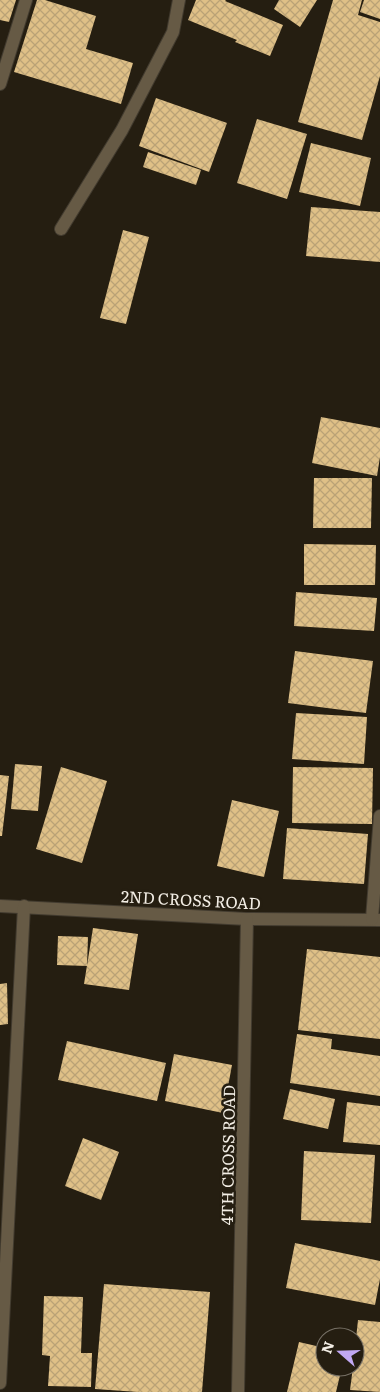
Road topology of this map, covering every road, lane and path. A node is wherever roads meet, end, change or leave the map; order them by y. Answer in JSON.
{"nodes":[{"id":1,"x":26,"y":0,"type":"edge"},
{"id":2,"x":179,"y":0,"type":"edge"},
{"id":3,"x":0,"y":84,"type":"edge"},
{"id":4,"x":62,"y":229,"type":"dead end"},
{"id":5,"x":380,"y":816,"type":"edge"},
{"id":6,"x":0,"y":906,"type":"edge"},
{"id":7,"x":24,"y":906,"type":"junction"},
{"id":8,"x":247,"y":919,"type":"junction"},
{"id":9,"x":376,"y":920,"type":"edge"},
{"id":10,"x":0,"y":1382,"type":"edge"},
{"id":11,"x":238,"y":1392,"type":"edge"}],
"edges":[{"from":1,"to":3,"type":"street"},
{"from":2,"to":4,"type":"street"},
{"from":5,"to":9,"type":"street"},
{"from":6,"to":7,"type":"street","name":"2ND CROSS ROAD"},
{"from":7,"to":8,"type":"street","name":"2ND CROSS ROAD"},
{"from":7,"to":10,"type":"street"},
{"from":8,"to":9,"type":"street","name":"2ND CROSS ROAD"},
{"from":8,"to":11,"type":"street","name":"4TH CROSS ROAD"}]}
